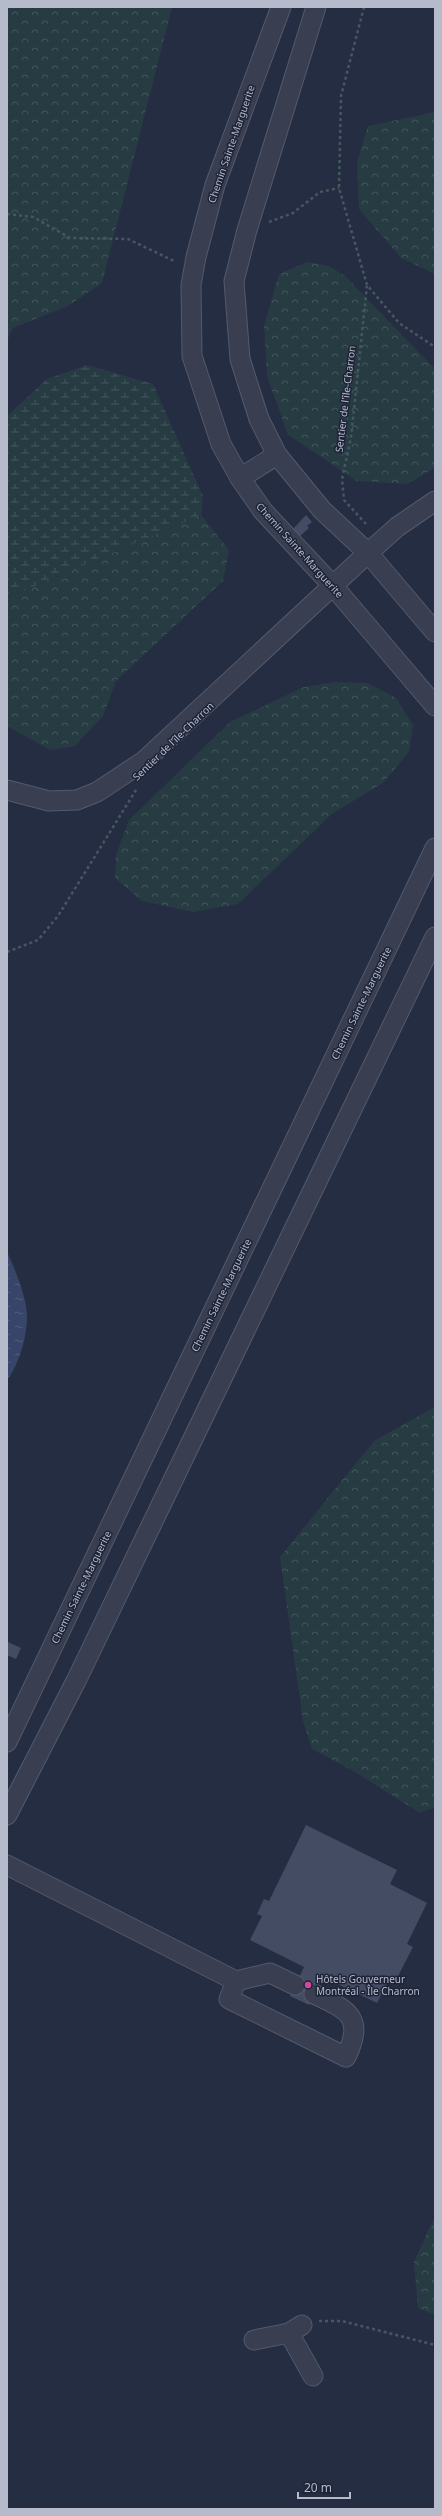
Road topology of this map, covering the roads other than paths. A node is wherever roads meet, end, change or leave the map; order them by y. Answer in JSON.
{"nodes":[{"id":1,"x":281,"y":7,"type":"edge"},
{"id":2,"x":316,"y":7,"type":"edge"},
{"id":3,"x":277,"y":455,"type":"junction"},
{"id":4,"x":240,"y":478,"type":"junction"},
{"id":5,"x":435,"y":502,"type":"edge"},
{"id":6,"x":368,"y":553,"type":"junction"},
{"id":7,"x":333,"y":586,"type":"junction"},
{"id":8,"x":435,"y":632,"type":"edge"},
{"id":9,"x":435,"y":706,"type":"edge"},
{"id":10,"x":7,"y":790,"type":"edge"},
{"id":11,"x":435,"y":848,"type":"edge"},
{"id":12,"x":435,"y":937,"type":"edge"},
{"id":13,"x":7,"y":1742,"type":"edge"},
{"id":14,"x":7,"y":1815,"type":"edge"},
{"id":15,"x":7,"y":1865,"type":"edge"},
{"id":16,"x":236,"y":1981,"type":"junction"},
{"id":17,"x":295,"y":1985,"type":"dead end"},
{"id":18,"x":314,"y":1994,"type":"dead end"},
{"id":19,"x":254,"y":2340,"type":"dead end"},
{"id":20,"x":313,"y":2376,"type":"dead end"}],
"edges":[{"from":1,"to":4,"type":"lane","name":"Chemin Sainte-Marguerite"},
{"from":2,"to":3,"type":"lane"},
{"from":3,"to":4,"type":"lane"},
{"from":3,"to":6,"type":"lane"},
{"from":4,"to":7,"type":"lane","name":"Chemin Sainte-Marguerite"},
{"from":5,"to":6,"type":"lane"},
{"from":6,"to":7,"type":"lane"},
{"from":6,"to":8,"type":"lane"},
{"from":7,"to":9,"type":"lane","name":"Chemin Sainte-Marguerite"},
{"from":7,"to":10,"type":"lane"},
{"from":11,"to":13,"type":"lane","name":"Chemin Sainte-Marguerite"},
{"from":12,"to":14,"type":"lane"},
{"from":15,"to":16,"type":"lane"},
{"from":16,"to":17,"type":"lane"},
{"from":16,"to":18,"type":"lane"},
{"from":19,"to":20,"type":"lane"}]}
